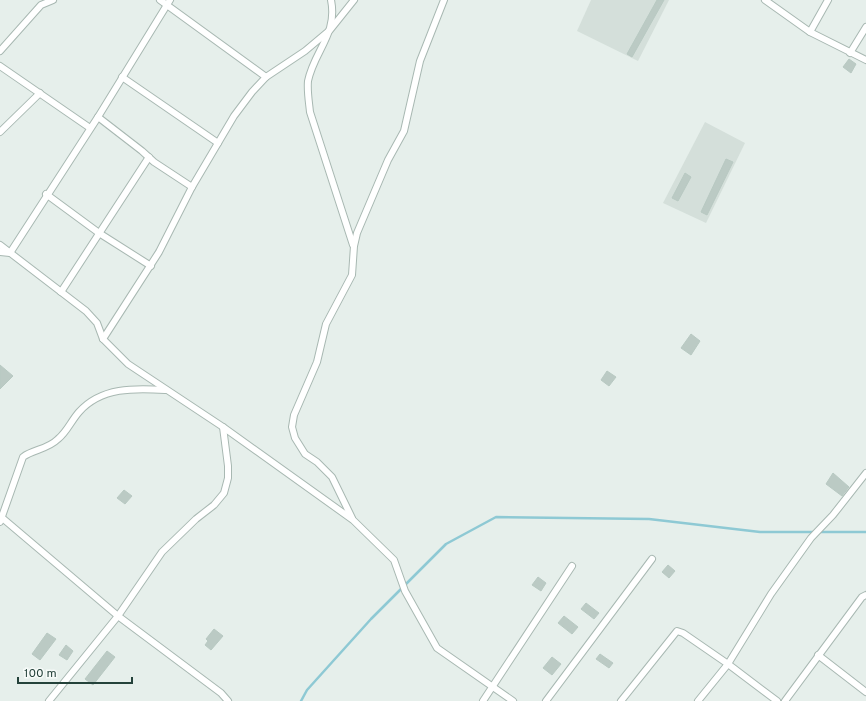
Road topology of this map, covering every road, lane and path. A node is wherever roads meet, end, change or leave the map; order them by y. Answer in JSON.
{"nodes":[{"id":1,"x":53,"y":0,"type":"edge"},
{"id":2,"x":160,"y":0,"type":"edge"},
{"id":3,"x":331,"y":0,"type":"edge"},
{"id":4,"x":354,"y":0,"type":"edge"},
{"id":5,"x":444,"y":0,"type":"edge"},
{"id":6,"x":828,"y":0,"type":"edge"},
{"id":7,"x":768,"y":1,"type":"edge"},
{"id":8,"x":168,"y":2,"type":"edge"},
{"id":9,"x":866,"y":27,"type":"edge"},
{"id":10,"x":330,"y":30,"type":"junction"},
{"id":11,"x":810,"y":32,"type":"junction"},
{"id":12,"x":0,"y":51,"type":"edge"},
{"id":13,"x":850,"y":53,"type":"junction"},
{"id":14,"x":866,"y":60,"type":"edge"},
{"id":15,"x":0,"y":66,"type":"edge"},
{"id":16,"x":122,"y":77,"type":"junction"},
{"id":17,"x":266,"y":77,"type":"junction"},
{"id":18,"x":40,"y":92,"type":"junction"},
{"id":19,"x":98,"y":117,"type":"junction"},
{"id":20,"x":90,"y":128,"type":"junction"},
{"id":21,"x":0,"y":132,"type":"edge"},
{"id":22,"x":218,"y":143,"type":"junction"},
{"id":23,"x":149,"y":157,"type":"junction"},
{"id":24,"x":192,"y":187,"type":"junction"},
{"id":25,"x":46,"y":194,"type":"junction"},
{"id":26,"x":99,"y":233,"type":"junction"},
{"id":27,"x":0,"y":245,"type":"edge"},
{"id":28,"x":354,"y":246,"type":"junction"},
{"id":29,"x":0,"y":252,"type":"edge"},
{"id":30,"x":10,"y":253,"type":"junction"},
{"id":31,"x":151,"y":266,"type":"junction"},
{"id":32,"x":61,"y":292,"type":"junction"},
{"id":33,"x":103,"y":339,"type":"junction"},
{"id":34,"x":166,"y":390,"type":"junction"},
{"id":35,"x":223,"y":427,"type":"junction"},
{"id":36,"x":866,"y":473,"type":"edge"},
{"id":37,"x":1,"y":519,"type":"edge"},
{"id":38,"x":353,"y":520,"type":"junction"},
{"id":39,"x":652,"y":559,"type":"dead end"},
{"id":40,"x":572,"y":566,"type":"dead end"},
{"id":41,"x":866,"y":595,"type":"edge"},
{"id":42,"x":118,"y":616,"type":"junction"},
{"id":43,"x":818,"y":655,"type":"junction"},
{"id":44,"x":728,"y":664,"type":"junction"},
{"id":45,"x":492,"y":687,"type":"junction"},
{"id":46,"x":866,"y":692,"type":"edge"},
{"id":47,"x":768,"y":698,"type":"edge"},
{"id":48,"x":50,"y":701,"type":"edge"},
{"id":49,"x":228,"y":701,"type":"edge"},
{"id":50,"x":483,"y":701,"type":"edge"},
{"id":51,"x":513,"y":701,"type":"edge"},
{"id":52,"x":546,"y":701,"type":"edge"},
{"id":53,"x":621,"y":701,"type":"edge"},
{"id":54,"x":698,"y":701,"type":"edge"},
{"id":55,"x":777,"y":701,"type":"edge"},
{"id":56,"x":785,"y":701,"type":"edge"}],
"edges":[{"from":1,"to":12,"type":"street"},
{"from":2,"to":8,"type":"street"},
{"from":3,"to":10,"type":"street"},
{"from":4,"to":10,"type":"street"},
{"from":5,"to":28,"type":"street"},
{"from":6,"to":11,"type":"street"},
{"from":7,"to":11,"type":"street"},
{"from":8,"to":16,"type":"street"},
{"from":8,"to":17,"type":"street"},
{"from":9,"to":13,"type":"street"},
{"from":10,"to":17,"type":"street"},
{"from":10,"to":28,"type":"street"},
{"from":11,"to":13,"type":"street"},
{"from":13,"to":14,"type":"street"},
{"from":15,"to":18,"type":"street"},
{"from":16,"to":19,"type":"street"},
{"from":16,"to":22,"type":"street"},
{"from":17,"to":22,"type":"street"},
{"from":18,"to":20,"type":"street"},
{"from":18,"to":21,"type":"street"},
{"from":19,"to":20,"type":"street"},
{"from":19,"to":23,"type":"street"},
{"from":20,"to":25,"type":"street"},
{"from":22,"to":24,"type":"street"},
{"from":23,"to":24,"type":"street"},
{"from":23,"to":26,"type":"street"},
{"from":24,"to":31,"type":"street"},
{"from":25,"to":26,"type":"street"},
{"from":25,"to":30,"type":"street"},
{"from":26,"to":31,"type":"street"},
{"from":26,"to":32,"type":"street"},
{"from":27,"to":30,"type":"street"},
{"from":28,"to":38,"type":"street"},
{"from":29,"to":30,"type":"street"},
{"from":30,"to":32,"type":"street"},
{"from":31,"to":33,"type":"street"},
{"from":32,"to":33,"type":"street"},
{"from":33,"to":34,"type":"street"},
{"from":34,"to":35,"type":"street"},
{"from":34,"to":37,"type":"street"},
{"from":35,"to":38,"type":"street"},
{"from":35,"to":42,"type":"street"},
{"from":36,"to":44,"type":"street"},
{"from":37,"to":42,"type":"street"},
{"from":38,"to":45,"type":"street"},
{"from":39,"to":52,"type":"street"},
{"from":40,"to":45,"type":"street"},
{"from":41,"to":43,"type":"street"},
{"from":42,"to":48,"type":"street"},
{"from":42,"to":49,"type":"street"},
{"from":43,"to":46,"type":"street"},
{"from":43,"to":56,"type":"street"},
{"from":44,"to":47,"type":"street"},
{"from":44,"to":53,"type":"street"},
{"from":44,"to":54,"type":"street"},
{"from":45,"to":50,"type":"street"},
{"from":45,"to":51,"type":"street"},
{"from":47,"to":55,"type":"street"}]}
